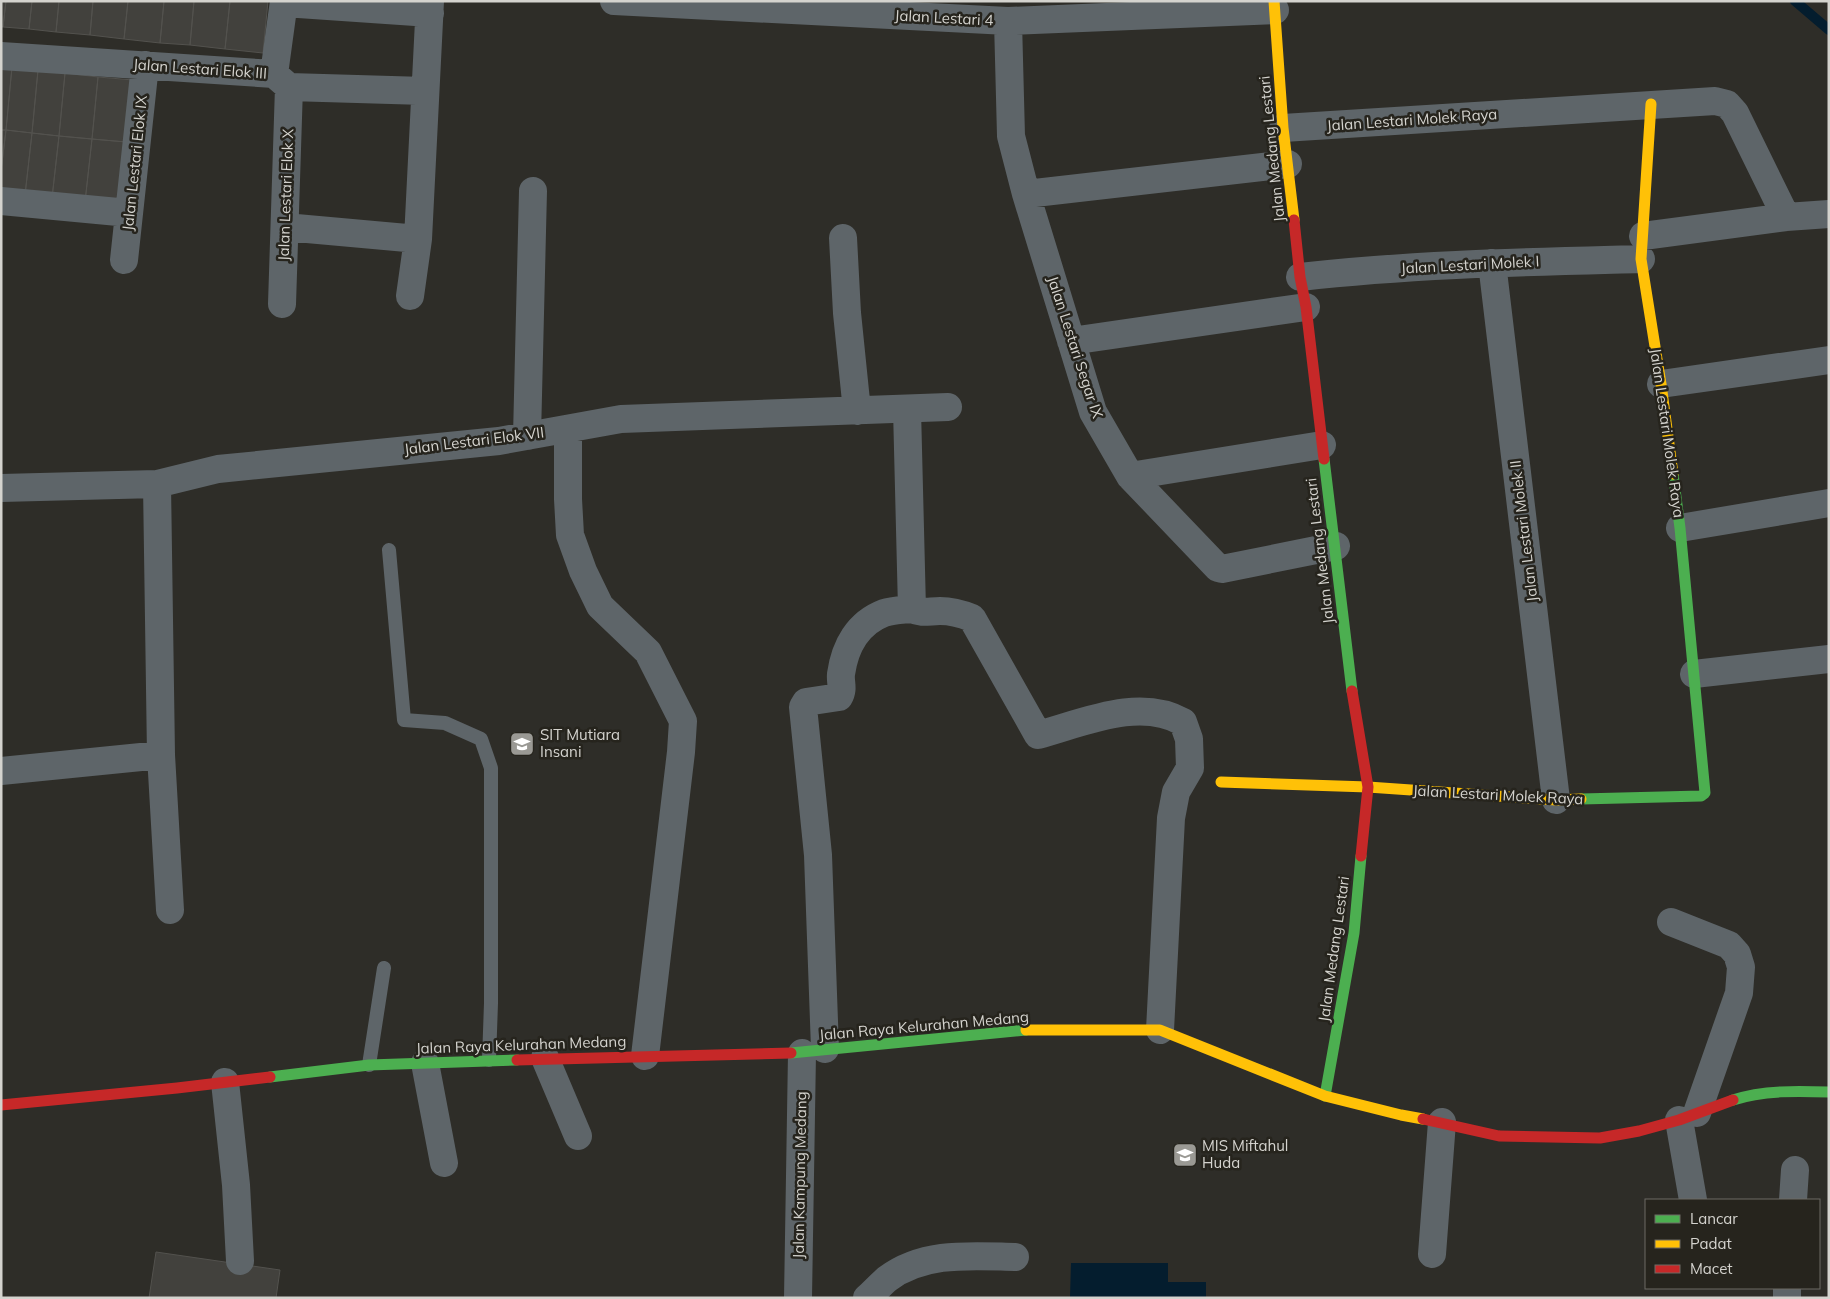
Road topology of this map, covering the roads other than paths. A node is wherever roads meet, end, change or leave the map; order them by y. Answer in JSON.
{"nodes":[{"id":1,"x":614,"y":1,"type":"edge"},
{"id":2,"x":284,"y":2,"type":"edge"},
{"id":3,"x":735,"y":4,"type":"edge"},
{"id":4,"x":1275,"y":6,"type":"edge"},
{"id":5,"x":430,"y":7,"type":"edge"},
{"id":6,"x":1081,"y":9,"type":"edge"},
{"id":7,"x":1008,"y":21,"type":"junction"},
{"id":8,"x":1,"y":56,"type":"edge"},
{"id":9,"x":145,"y":65,"type":"junction"},
{"id":10,"x":281,"y":80,"type":"junction"},
{"id":11,"x":425,"y":91,"type":"junction"},
{"id":12,"x":1650,"y":104,"type":"junction"},
{"id":13,"x":1283,"y":128,"type":"junction"},
{"id":14,"x":1288,"y":164,"type":"junction"},
{"id":15,"x":533,"y":191,"type":"dead end"},
{"id":16,"x":1026,"y":194,"type":"junction"},
{"id":17,"x":1,"y":201,"type":"edge"},
{"id":18,"x":129,"y":214,"type":"junction"},
{"id":19,"x":1829,"y":214,"type":"edge"},
{"id":20,"x":1786,"y":217,"type":"junction"},
{"id":21,"x":286,"y":227,"type":"junction"},
{"id":22,"x":843,"y":238,"type":"dead end"},
{"id":23,"x":418,"y":239,"type":"junction"},
{"id":24,"x":1642,"y":247,"type":"junction"},
{"id":25,"x":124,"y":260,"type":"dead end"},
{"id":26,"x":1492,"y":262,"type":"junction"},
{"id":27,"x":1300,"y":277,"type":"junction"},
{"id":28,"x":410,"y":296,"type":"dead end"},
{"id":29,"x":282,"y":304,"type":"dead end"},
{"id":30,"x":1306,"y":307,"type":"junction"},
{"id":31,"x":1071,"y":341,"type":"junction"},
{"id":32,"x":1829,"y":360,"type":"edge"},
{"id":33,"x":1661,"y":384,"type":"junction"},
{"id":34,"x":948,"y":407,"type":"dead end"},
{"id":35,"x":907,"y":409,"type":"junction"},
{"id":36,"x":857,"y":411,"type":"junction"},
{"id":37,"x":568,"y":429,"type":"junction"},
{"id":38,"x":527,"y":436,"type":"junction"},
{"id":39,"x":1322,"y":445,"type":"junction"},
{"id":40,"x":1130,"y":476,"type":"junction"},
{"id":41,"x":157,"y":484,"type":"junction"},
{"id":42,"x":1,"y":488,"type":"edge"},
{"id":43,"x":1829,"y":503,"type":"edge"},
{"id":44,"x":1680,"y":528,"type":"junction"},
{"id":45,"x":1336,"y":546,"type":"junction"},
{"id":46,"x":389,"y":550,"type":"dead end"},
{"id":47,"x":912,"y":609,"type":"junction"},
{"id":48,"x":1829,"y":659,"type":"edge"},
{"id":49,"x":1694,"y":674,"type":"junction"},
{"id":50,"x":161,"y":755,"type":"junction"},
{"id":51,"x":1,"y":771,"type":"edge"},
{"id":52,"x":1221,"y":782,"type":"dead end"},
{"id":53,"x":1368,"y":787,"type":"junction"},
{"id":54,"x":1556,"y":800,"type":"junction"},
{"id":55,"x":170,"y":910,"type":"dead end"},
{"id":56,"x":1671,"y":922,"type":"dead end"},
{"id":57,"x":384,"y":968,"type":"dead end"},
{"id":58,"x":1160,"y":1030,"type":"junction"},
{"id":59,"x":813,"y":1051,"type":"junction"},
{"id":60,"x":645,"y":1056,"type":"junction"},
{"id":61,"x":546,"y":1058,"type":"junction"},
{"id":62,"x":489,"y":1060,"type":"junction"},
{"id":63,"x":425,"y":1063,"type":"junction"},
{"id":64,"x":369,"y":1065,"type":"junction"},
{"id":65,"x":224,"y":1082,"type":"junction"},
{"id":66,"x":1829,"y":1092,"type":"edge"},
{"id":67,"x":1325,"y":1096,"type":"junction"},
{"id":68,"x":1,"y":1105,"type":"edge"},
{"id":69,"x":1688,"y":1116,"type":"junction"},
{"id":70,"x":1442,"y":1122,"type":"junction"},
{"id":71,"x":578,"y":1136,"type":"dead end"},
{"id":72,"x":444,"y":1163,"type":"dead end"},
{"id":73,"x":1796,"y":1170,"type":"dead end"},
{"id":74,"x":1693,"y":1199,"type":"edge"},
{"id":75,"x":1793,"y":1199,"type":"edge"},
{"id":76,"x":1432,"y":1254,"type":"dead end"},
{"id":77,"x":1015,"y":1257,"type":"dead end"},
{"id":78,"x":240,"y":1261,"type":"dead end"},
{"id":79,"x":798,"y":1298,"type":"edge"},
{"id":80,"x":867,"y":1298,"type":"edge"}],
"edges":[{"from":1,"to":3,"type":"street","name":"Jalan Lestari 4"},
{"from":2,"to":5,"type":"street"},
{"from":2,"to":10,"type":"street","name":"Jalan Lestari Elok X"},
{"from":3,"to":7,"type":"street","name":"Jalan Lestari 4"},
{"from":4,"to":6,"type":"street","name":"Jalan Lestari 4"},
{"from":4,"to":13,"type":"street","name":"Jalan Medang Lestari"},
{"from":5,"to":11,"type":"street"},
{"from":6,"to":7,"type":"street","name":"Jalan Lestari 4"},
{"from":7,"to":16,"type":"street","name":"Jalan Lestari Segar IX"},
{"from":8,"to":9,"type":"street","name":"Jalan Lestari Elok III"},
{"from":9,"to":10,"type":"street","name":"Jalan Lestari Elok III"},
{"from":9,"to":18,"type":"street","name":"Jalan Lestari Elok IX"},
{"from":10,"to":11,"type":"street","name":"Jalan Lestari Elok III"},
{"from":10,"to":21,"type":"street","name":"Jalan Lestari Elok X"},
{"from":11,"to":23,"type":"street"},
{"from":12,"to":13,"type":"street","name":"Jalan Lestari Molek Raya"},
{"from":12,"to":20,"type":"street"},
{"from":12,"to":24,"type":"street","name":"Jalan Lestari Molek Raya"},
{"from":13,"to":14,"type":"street","name":"Jalan Medang Lestari"},
{"from":14,"to":16,"type":"street"},
{"from":14,"to":27,"type":"street","name":"Jalan Medang Lestari"},
{"from":15,"to":38,"type":"street"},
{"from":16,"to":31,"type":"street","name":"Jalan Lestari Segar IX"},
{"from":17,"to":18,"type":"street"},
{"from":18,"to":25,"type":"street","name":"Jalan Lestari Elok IX"},
{"from":19,"to":20,"type":"street","name":"Jalan Lestari Molek I"},
{"from":20,"to":24,"type":"street","name":"Jalan Lestari Molek I"},
{"from":21,"to":23,"type":"street"},
{"from":21,"to":29,"type":"street","name":"Jalan Lestari Elok X"},
{"from":22,"to":36,"type":"street"},
{"from":23,"to":28,"type":"street"},
{"from":24,"to":26,"type":"street","name":"Jalan Lestari Molek I"},
{"from":24,"to":33,"type":"street","name":"Jalan Lestari Molek Raya"},
{"from":26,"to":27,"type":"street","name":"Jalan Lestari Molek I"},
{"from":26,"to":54,"type":"street","name":"Jalan Lestari Molek II"},
{"from":27,"to":30,"type":"street","name":"Jalan Medang Lestari"},
{"from":30,"to":31,"type":"street"},
{"from":30,"to":39,"type":"street","name":"Jalan Medang Lestari"},
{"from":31,"to":40,"type":"street","name":"Jalan Lestari Segar IX"},
{"from":32,"to":33,"type":"street"},
{"from":33,"to":44,"type":"street","name":"Jalan Lestari Molek Raya"},
{"from":34,"to":35,"type":"street","name":"Jalan Lestari Elok VII"},
{"from":35,"to":36,"type":"street","name":"Jalan Lestari Elok VII"},
{"from":35,"to":47,"type":"street"},
{"from":36,"to":37,"type":"street","name":"Jalan Lestari Elok VII"},
{"from":37,"to":38,"type":"street","name":"Jalan Lestari Elok VII"},
{"from":37,"to":60,"type":"street"},
{"from":38,"to":41,"type":"street","name":"Jalan Lestari Elok VII"},
{"from":39,"to":40,"type":"street"},
{"from":39,"to":45,"type":"street","name":"Jalan Medang Lestari"},
{"from":40,"to":45,"type":"street","name":"Jalan Lestari Segar IX"},
{"from":41,"to":42,"type":"street","name":"Jalan Lestari Elok VII"},
{"from":41,"to":50,"type":"street"},
{"from":43,"to":44,"type":"street"},
{"from":44,"to":49,"type":"street","name":"Jalan Lestari Molek Raya"},
{"from":45,"to":53,"type":"street","name":"Jalan Medang Lestari"},
{"from":46,"to":62,"type":"lane"},
{"from":47,"to":58,"type":"street"},
{"from":47,"to":59,"type":"street","name":"Jalan Kampung Medang"},
{"from":48,"to":49,"type":"street"},
{"from":49,"to":54,"type":"street","name":"Jalan Lestari Molek Raya"},
{"from":50,"to":51,"type":"street"},
{"from":50,"to":55,"type":"street"},
{"from":52,"to":53,"type":"street","name":"Jalan Lestari Molek Raya"},
{"from":53,"to":54,"type":"street","name":"Jalan Lestari Molek Raya"},
{"from":53,"to":67,"type":"street","name":"Jalan Medang Lestari"},
{"from":56,"to":69,"type":"street"},
{"from":57,"to":64,"type":"lane"},
{"from":58,"to":59,"type":"street","name":"Jalan Raya Kelurahan Medang"},
{"from":58,"to":67,"type":"street","name":"Jalan Raya Kelurahan Medang"},
{"from":59,"to":60,"type":"street","name":"Jalan Raya Kelurahan Medang"},
{"from":59,"to":79,"type":"street","name":"Jalan Kampung Medang"},
{"from":60,"to":61,"type":"street","name":"Jalan Raya Kelurahan Medang"},
{"from":61,"to":62,"type":"street","name":"Jalan Raya Kelurahan Medang"},
{"from":61,"to":71,"type":"street"},
{"from":62,"to":63,"type":"street","name":"Jalan Raya Kelurahan Medang"},
{"from":63,"to":64,"type":"street","name":"Jalan Raya Kelurahan Medang"},
{"from":63,"to":72,"type":"street"},
{"from":64,"to":65,"type":"street","name":"Jalan Raya Kelurahan Medang"},
{"from":65,"to":68,"type":"street","name":"Jalan Raya Kelurahan Medang"},
{"from":65,"to":78,"type":"street"},
{"from":66,"to":69,"type":"street","name":"Jalan Raya Kelurahan Medang"},
{"from":67,"to":70,"type":"street","name":"Jalan Raya Kelurahan Medang"},
{"from":69,"to":70,"type":"street","name":"Jalan Raya Kelurahan Medang"},
{"from":69,"to":74,"type":"street"},
{"from":70,"to":76,"type":"street"},
{"from":73,"to":75,"type":"street"},
{"from":77,"to":80,"type":"street"}]}
